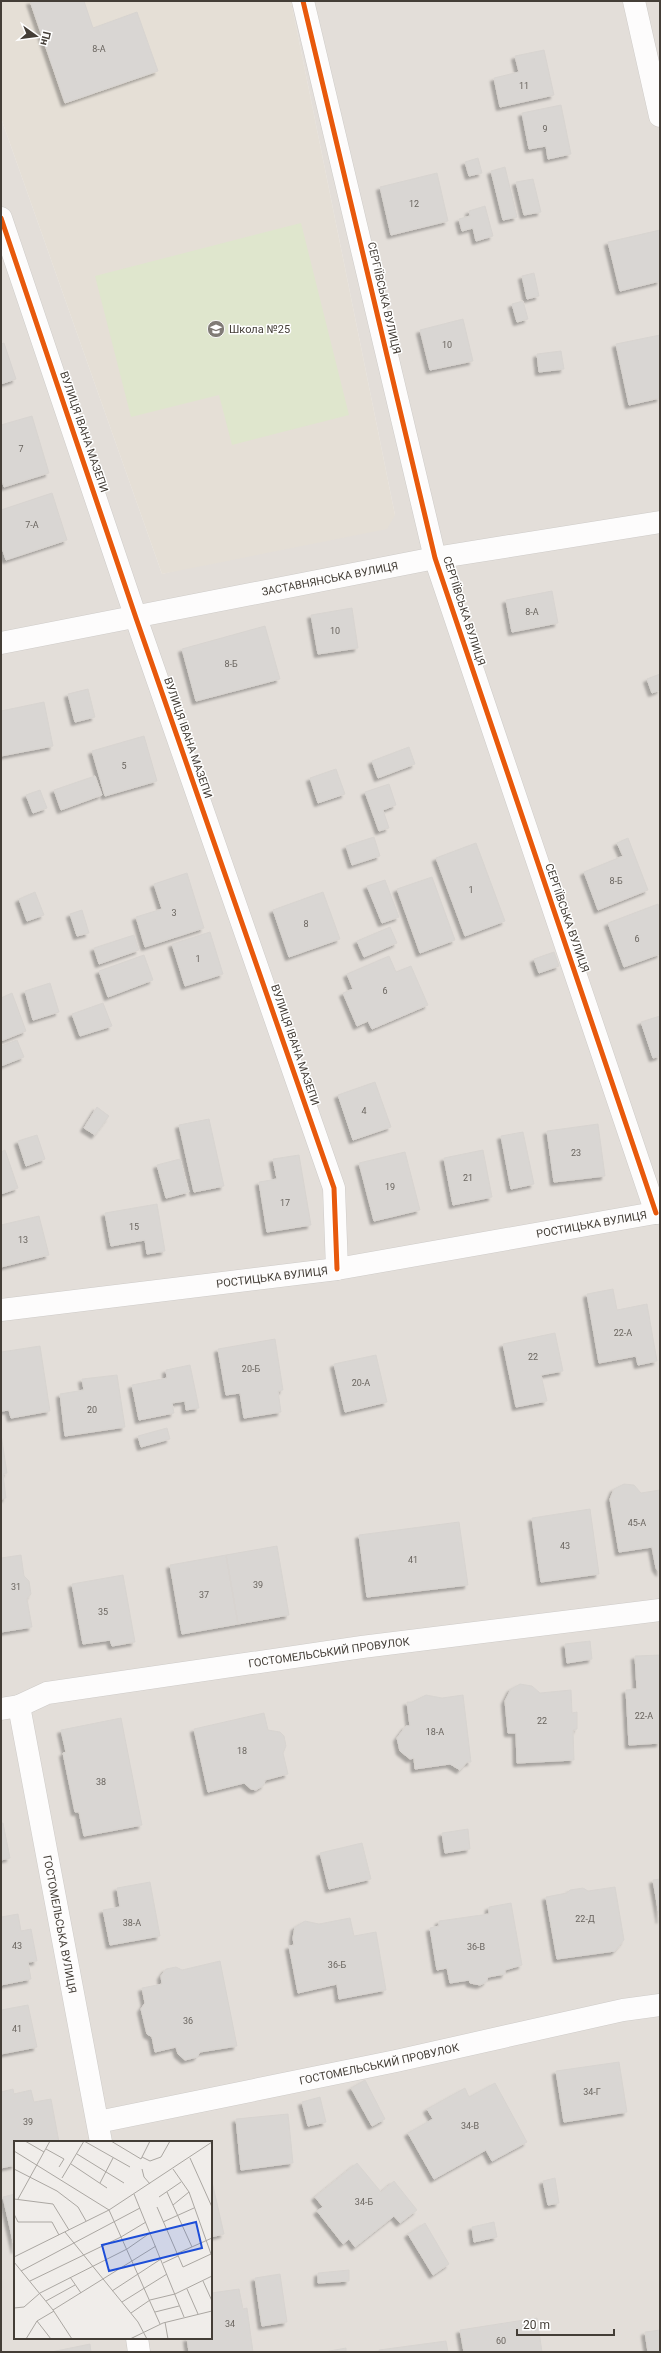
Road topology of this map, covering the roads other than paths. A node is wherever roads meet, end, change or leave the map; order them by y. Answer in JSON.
{"nodes":[{"id":1,"x":303,"y":1,"type":"edge"},
{"id":2,"x":634,"y":1,"type":"edge"},
{"id":3,"x":660,"y":116,"type":"edge"},
{"id":4,"x":1,"y":218,"type":"edge"},
{"id":5,"x":660,"y":522,"type":"edge"},
{"id":6,"x":435,"y":558,"type":"junction"},
{"id":7,"x":136,"y":618,"type":"junction"},
{"id":8,"x":1,"y":643,"type":"edge"},
{"id":9,"x":658,"y":1213,"type":"edge"},
{"id":10,"x":337,"y":1268,"type":"junction"},
{"id":11,"x":1,"y":1310,"type":"edge"},
{"id":12,"x":660,"y":1610,"type":"edge"},
{"id":13,"x":10,"y":1708,"type":"edge"},
{"id":14,"x":660,"y":2005,"type":"edge"},
{"id":15,"x":100,"y":2132,"type":"edge"},
{"id":16,"x":137,"y":2339,"type":"edge"},
{"id":17,"x":140,"y":2352,"type":"edge"}],
"edges":[{"from":1,"to":6,"type":"street","name":"СЕРГІЇВСЬКА ВУЛИЦЯ"},
{"from":2,"to":3,"type":"street"},
{"from":4,"to":7,"type":"street","name":"ВУЛИЦЯ ІВАНА МАЗЕПИ"},
{"from":5,"to":6,"type":"street","name":"ЗАСТАВНЯНСЬКА ВУЛИЦЯ"},
{"from":6,"to":7,"type":"street","name":"ЗАСТАВНЯНСЬКА ВУЛИЦЯ"},
{"from":6,"to":9,"type":"street","name":"СЕРГІЇВСЬКА ВУЛИЦЯ"},
{"from":7,"to":8,"type":"street","name":"ЗАСТАВНЯНСЬКА ВУЛИЦЯ"},
{"from":7,"to":10,"type":"street","name":"ВУЛИЦЯ ІВАНА МАЗЕПИ"},
{"from":9,"to":10,"type":"street","name":"РОСТИЦЬКА ВУЛИЦЯ"},
{"from":10,"to":11,"type":"street","name":"РОСТИЦЬКА ВУЛИЦЯ"},
{"from":12,"to":13,"type":"street","name":"ГОСТОМЕЛЬСЬКИЙ ПРОВУЛОК"},
{"from":13,"to":15,"type":"street","name":"ГОСТОМЕЛЬСЬКА ВУЛИЦЯ"},
{"from":14,"to":15,"type":"street","name":"ГОСТОМЕЛЬСЬКИЙ ПРОВУЛОК"},
{"from":16,"to":17,"type":"street"}]}
